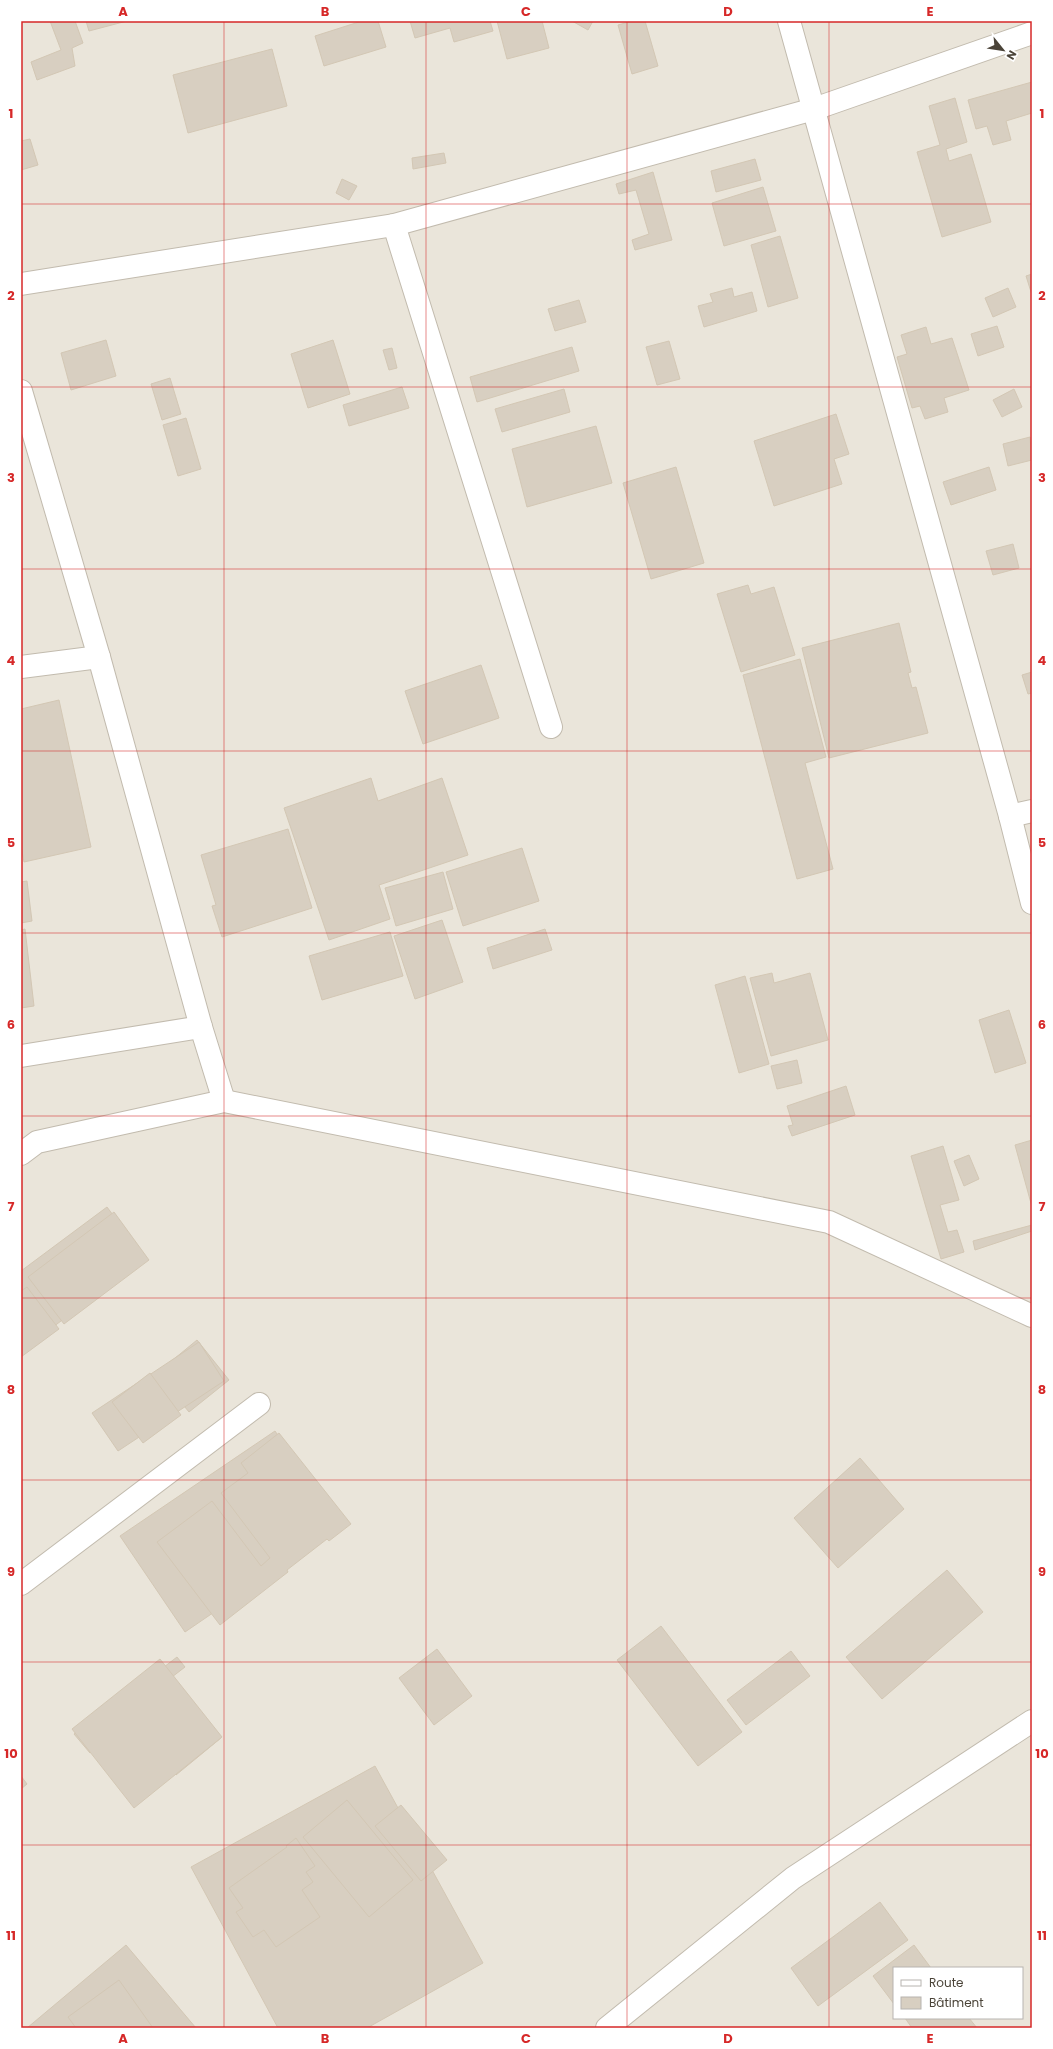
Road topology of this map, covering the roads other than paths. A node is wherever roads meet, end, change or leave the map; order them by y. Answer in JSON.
{"nodes":[{"id":1,"x":789,"y":21,"type":"edge"},
{"id":2,"x":1032,"y":33,"type":"edge"},
{"id":3,"x":814,"y":109,"type":"junction"},
{"id":4,"x":394,"y":225,"type":"junction"},
{"id":5,"x":21,"y":284,"type":"edge"},
{"id":6,"x":21,"y":391,"type":"edge"},
{"id":7,"x":99,"y":657,"type":"junction"},
{"id":8,"x":21,"y":667,"type":"edge"},
{"id":9,"x":551,"y":727,"type":"dead end"},
{"id":10,"x":1032,"y":811,"type":"edge"},
{"id":11,"x":1010,"y":816,"type":"junction"},
{"id":12,"x":1032,"y":903,"type":"edge"},
{"id":13,"x":201,"y":1027,"type":"junction"},
{"id":14,"x":21,"y":1056,"type":"edge"},
{"id":15,"x":224,"y":1101,"type":"junction"},
{"id":16,"x":21,"y":1154,"type":"edge"},
{"id":17,"x":1032,"y":1316,"type":"edge"},
{"id":18,"x":259,"y":1404,"type":"dead end"},
{"id":19,"x":21,"y":1584,"type":"edge"},
{"id":20,"x":1032,"y":1721,"type":"edge"},
{"id":21,"x":607,"y":2028,"type":"edge"}],
"edges":[{"from":1,"to":3,"type":"street"},
{"from":2,"to":3,"type":"street"},
{"from":3,"to":4,"type":"street"},
{"from":3,"to":11,"type":"street"},
{"from":4,"to":5,"type":"street"},
{"from":4,"to":9,"type":"street"},
{"from":6,"to":7,"type":"street"},
{"from":7,"to":8,"type":"street"},
{"from":7,"to":13,"type":"street"},
{"from":10,"to":11,"type":"street"},
{"from":11,"to":12,"type":"street"},
{"from":13,"to":14,"type":"street"},
{"from":13,"to":15,"type":"street"},
{"from":15,"to":16,"type":"street"},
{"from":15,"to":17,"type":"street"},
{"from":18,"to":19,"type":"street"},
{"from":20,"to":21,"type":"street"}]}
